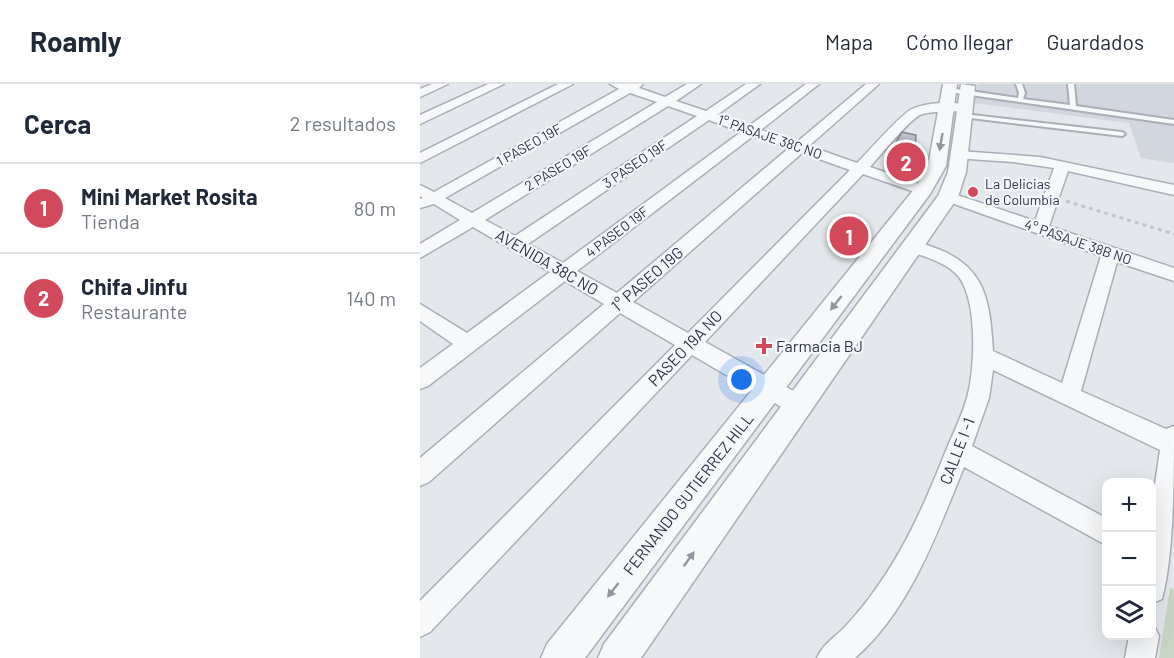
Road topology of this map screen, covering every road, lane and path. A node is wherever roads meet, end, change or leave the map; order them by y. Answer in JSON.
{"nodes":[{"id":1,"x":442,"y":84,"type":"edge"},
{"id":2,"x":498,"y":84,"type":"edge"},
{"id":3,"x":567,"y":84,"type":"edge"},
{"id":4,"x":695,"y":84,"type":"edge"},
{"id":5,"x":754,"y":84,"type":"edge"},
{"id":6,"x":813,"y":84,"type":"edge"},
{"id":7,"x":873,"y":84,"type":"edge"},
{"id":8,"x":1019,"y":84,"type":"edge"},
{"id":9,"x":1071,"y":84,"type":"edge"},
{"id":10,"x":628,"y":86,"type":"edge"},
{"id":11,"x":420,"y":93,"type":"edge"},
{"id":12,"x":958,"y":97,"type":"edge"},
{"id":13,"x":1020,"y":100,"type":"junction"},
{"id":14,"x":666,"y":102,"type":"junction"},
{"id":15,"x":1073,"y":108,"type":"junction"},
{"id":16,"x":706,"y":116,"type":"junction"},
{"id":17,"x":420,"y":120,"type":"edge"},
{"id":18,"x":1174,"y":122,"type":"edge"},
{"id":19,"x":751,"y":131,"type":"junction"},
{"id":20,"x":1122,"y":134,"type":"dead end"},
{"id":21,"x":799,"y":147,"type":"junction"},
{"id":22,"x":959,"y":155,"type":"junction"},
{"id":23,"x":420,"y":159,"type":"edge"},
{"id":24,"x":1062,"y":166,"type":"junction"},
{"id":25,"x":859,"y":168,"type":"junction"},
{"id":26,"x":1174,"y":190,"type":"edge"},
{"id":27,"x":935,"y":193,"type":"junction"},
{"id":28,"x":1051,"y":196,"type":"junction"},
{"id":29,"x":424,"y":198,"type":"edge"},
{"id":30,"x":472,"y":220,"type":"junction"},
{"id":31,"x":1040,"y":229,"type":"junction"},
{"id":32,"x":1174,"y":234,"type":"edge"},
{"id":33,"x":515,"y":244,"type":"junction"},
{"id":34,"x":913,"y":246,"type":"junction"},
{"id":35,"x":420,"y":252,"type":"edge"},
{"id":36,"x":1111,"y":253,"type":"junction"},
{"id":37,"x":564,"y":272,"type":"junction"},
{"id":38,"x":1174,"y":275,"type":"edge"},
{"id":39,"x":619,"y":303,"type":"junction"},
{"id":40,"x":420,"y":311,"type":"edge"},
{"id":41,"x":468,"y":344,"type":"junction"},
{"id":42,"x":690,"y":344,"type":"junction"},
{"id":43,"x":984,"y":357,"type":"junction"},
{"id":44,"x":420,"y":380,"type":"edge"},
{"id":45,"x":769,"y":389,"type":"junction"},
{"id":46,"x":1069,"y":396,"type":"junction"},
{"id":47,"x":798,"y":405,"type":"junction"},
{"id":48,"x":1174,"y":441,"type":"edge"},
{"id":49,"x":958,"y":451,"type":"junction"},
{"id":50,"x":420,"y":474,"type":"edge"},
{"id":51,"x":1102,"y":529,"type":"edge"},
{"id":52,"x":1161,"y":561,"type":"edge"},
{"id":53,"x":1153,"y":586,"type":"edge"},
{"id":54,"x":420,"y":622,"type":"edge"},
{"id":55,"x":1142,"y":640,"type":"edge"},
{"id":56,"x":838,"y":656,"type":"edge"},
{"id":57,"x":561,"y":658,"type":"edge"},
{"id":58,"x":618,"y":658,"type":"edge"},
{"id":59,"x":1140,"y":658,"type":"edge"}],
"edges":[{"from":1,"to":11,"type":"street"},
{"from":2,"to":17,"type":"street"},
{"from":3,"to":23,"type":"street"},
{"from":4,"to":14,"type":"street","name":"2 PASEO 19F"},
{"from":5,"to":16,"type":"street","name":"3 PASEO 19F"},
{"from":6,"to":19,"type":"street","name":"4 PASEO 19F"},
{"from":7,"to":21,"type":"street","name":"1° PASEO 19G"},
{"from":8,"to":13,"type":"lane"},
{"from":9,"to":15,"type":"lane"},
{"from":10,"to":14,"type":"street","name":"1° PASAJE 38C NO"},
{"from":10,"to":29,"type":"street","name":"1 PASEO 19F"},
{"from":12,"to":13,"type":"lane"},
{"from":12,"to":20,"type":"lane"},
{"from":12,"to":22,"type":"street","name":"FERNANDO GUTIERREZ HILL"},
{"from":12,"to":25,"type":"street","name":"PASEO 19A NO"},
{"from":12,"to":27,"type":"street","name":"FERNANDO GUTIERREZ HILL","one_way":true},
{"from":13,"to":15,"type":"lane"},
{"from":14,"to":16,"type":"street","name":"1° PASAJE 38C NO"},
{"from":14,"to":30,"type":"street","name":"2 PASEO 19F"},
{"from":15,"to":18,"type":"lane"},
{"from":16,"to":19,"type":"street","name":"1° PASAJE 38C NO"},
{"from":16,"to":33,"type":"street","name":"3 PASEO 19F"},
{"from":19,"to":21,"type":"street","name":"1° PASAJE 38C NO"},
{"from":19,"to":37,"type":"street","name":"4 PASEO 19F"},
{"from":21,"to":25,"type":"street","name":"1° PASAJE 38C NO"},
{"from":21,"to":39,"type":"street","name":"1° PASEO 19G"},
{"from":22,"to":24,"type":"street"},
{"from":22,"to":27,"type":"street","name":"FERNANDO GUTIERREZ HILL"},
{"from":24,"to":26,"type":"street"},
{"from":24,"to":28,"type":"street"},
{"from":25,"to":27,"type":"street","name":"1° PASAJE 38C NO"},
{"from":25,"to":42,"type":"street","name":"PASEO 19A NO"},
{"from":27,"to":31,"type":"street","name":"4° PASAJE 38B NO"},
{"from":27,"to":34,"type":"street","name":"FERNANDO GUTIERREZ HILL"},
{"from":27,"to":45,"type":"street","name":"FERNANDO GUTIERREZ HILL","one_way":true},
{"from":28,"to":31,"type":"street"},
{"from":28,"to":32,"type":"path"},
{"from":29,"to":30,"type":"street","name":"AVENIDA 38C NO"},
{"from":30,"to":33,"type":"street","name":"AVENIDA 38C NO"},
{"from":30,"to":35,"type":"street","name":"2 PASEO 19F"},
{"from":31,"to":36,"type":"street","name":"4° PASAJE 38B NO"},
{"from":33,"to":37,"type":"street","name":"AVENIDA 38C NO"},
{"from":34,"to":43,"type":"street","name":"CALLE I -1"},
{"from":34,"to":47,"type":"street","name":"FERNANDO GUTIERREZ HILL"},
{"from":36,"to":38,"type":"street","name":"4° PASAJE 38B NO"},
{"from":36,"to":46,"type":"street"},
{"from":37,"to":39,"type":"street","name":"AVENIDA 38C NO"},
{"from":37,"to":41,"type":"street","name":"4 PASEO 19F"},
{"from":39,"to":42,"type":"street","name":"AVENIDA 38C NO"},
{"from":39,"to":50,"type":"street","name":"1° PASEO 19G"},
{"from":40,"to":41,"type":"street"},
{"from":41,"to":44,"type":"street","name":"4 PASEO 19F"},
{"from":42,"to":45,"type":"street","name":"AVENIDA 38C NO"},
{"from":42,"to":54,"type":"street","name":"PASEO 19A NO"},
{"from":43,"to":46,"type":"street"},
{"from":43,"to":49,"type":"street","name":"CALLE I -1"},
{"from":45,"to":47,"type":"street","name":"AVENIDA 38C NO"},
{"from":45,"to":57,"type":"street","name":"FERNANDO GUTIERREZ HILL","one_way":true},
{"from":46,"to":48,"type":"street"},
{"from":58,"to":47,"type":"street","name":"FERNANDO GUTIERREZ HILL","one_way":true},
{"from":48,"to":52,"type":"street"},
{"from":49,"to":51,"type":"street"},
{"from":49,"to":56,"type":"street","name":"CALLE I -1"},
{"from":52,"to":53,"type":"street"},
{"from":55,"to":59,"type":"street"}]}
